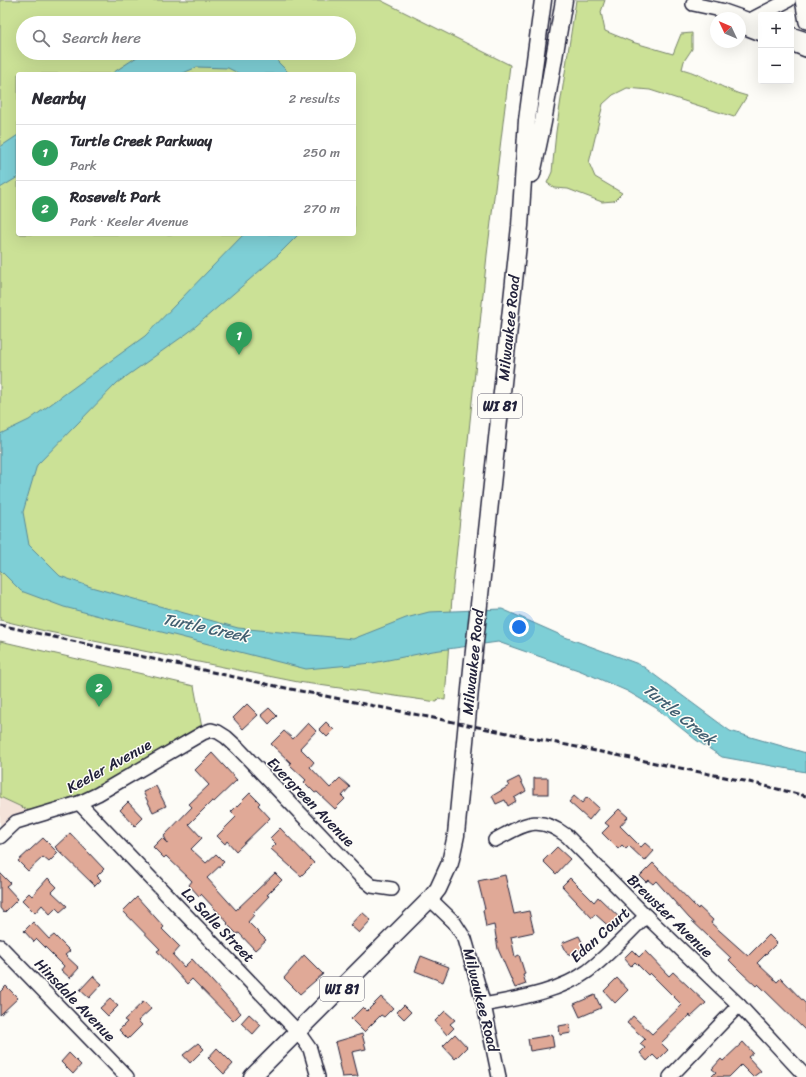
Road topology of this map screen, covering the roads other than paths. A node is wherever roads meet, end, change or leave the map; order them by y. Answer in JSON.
{"nodes":[{"id":1,"x":543,"y":0,"type":"edge"},
{"id":2,"x":564,"y":0,"type":"edge"},
{"id":3,"x":789,"y":0,"type":"edge"},
{"id":4,"x":802,"y":0,"type":"edge"},
{"id":5,"x":690,"y":1,"type":"edge"},
{"id":6,"x":710,"y":13,"type":"edge"},
{"id":7,"x":806,"y":22,"type":"edge"},
{"id":8,"x":750,"y":23,"type":"edge"},
{"id":9,"x":758,"y":31,"type":"edge"},
{"id":10,"x":794,"y":35,"type":"edge"},
{"id":11,"x":806,"y":39,"type":"edge"},
{"id":12,"x":794,"y":45,"type":"edge"},
{"id":13,"x":806,"y":50,"type":"edge"},
{"id":14,"x":520,"y":226,"type":"junction"},
{"id":15,"x":211,"y":730,"type":"joint"},
{"id":16,"x":79,"y":803,"type":"junction"},
{"id":17,"x":0,"y":837,"type":"edge"},
{"id":18,"x":495,"y":840,"type":"dead end"},
{"id":19,"x":392,"y":889,"type":"dead end"},
{"id":20,"x":430,"y":900,"type":"junction"},
{"id":21,"x":646,"y":916,"type":"junction"},
{"id":22,"x":0,"y":946,"type":"edge"},
{"id":23,"x":484,"y":1004,"type":"junction"},
{"id":24,"x":739,"y":1005,"type":"junction"},
{"id":25,"x":298,"y":1032,"type":"junction"},
{"id":26,"x":127,"y":1077,"type":"edge"},
{"id":27,"x":252,"y":1077,"type":"edge"},
{"id":28,"x":318,"y":1077,"type":"edge"},
{"id":29,"x":499,"y":1077,"type":"edge"},
{"id":30,"x":670,"y":1077,"type":"edge"},
{"id":31,"x":806,"y":1077,"type":"edge"}],
"edges":[{"from":1,"to":14,"type":"main road","name":"Milwaukee Road","number":"WI 81"},
{"from":2,"to":14,"type":"main road","name":"Milwaukee Road","number":"WI 81"},
{"from":3,"to":8,"type":"street"},
{"from":4,"to":7,"type":"street"},
{"from":5,"to":6,"type":"street"},
{"from":5,"to":8,"type":"street"},
{"from":8,"to":9,"type":"street"},
{"from":10,"to":11,"type":"street"},
{"from":12,"to":13,"type":"street"},
{"from":14,"to":20,"type":"main road","name":"Milwaukee Road","number":"WI 81"},
{"from":15,"to":16,"type":"street","name":"Keeler Avenue"},
{"from":15,"to":19,"type":"street","name":"Evergreen Avenue"},
{"from":16,"to":17,"type":"street","name":"Keeler Avenue"},
{"from":16,"to":25,"type":"street","name":"La Salle Street"},
{"from":18,"to":21,"type":"street","name":"Brewster Avenue"},
{"from":20,"to":23,"type":"street","name":"Milwaukee Road"},
{"from":20,"to":25,"type":"main road","number":"WI 81"},
{"from":21,"to":23,"type":"street","name":"Edan Court"},
{"from":21,"to":24,"type":"street","name":"Brewster Avenue"},
{"from":22,"to":26,"type":"street","name":"Hinsdale Avenue"},
{"from":23,"to":29,"type":"street","name":"Milwaukee Road"},
{"from":24,"to":30,"type":"street"},
{"from":24,"to":31,"type":"street","name":"Brewster Avenue"},
{"from":25,"to":27,"type":"main road","number":"WI 81"},
{"from":25,"to":28,"type":"street","name":"La Salle Street"}]}
